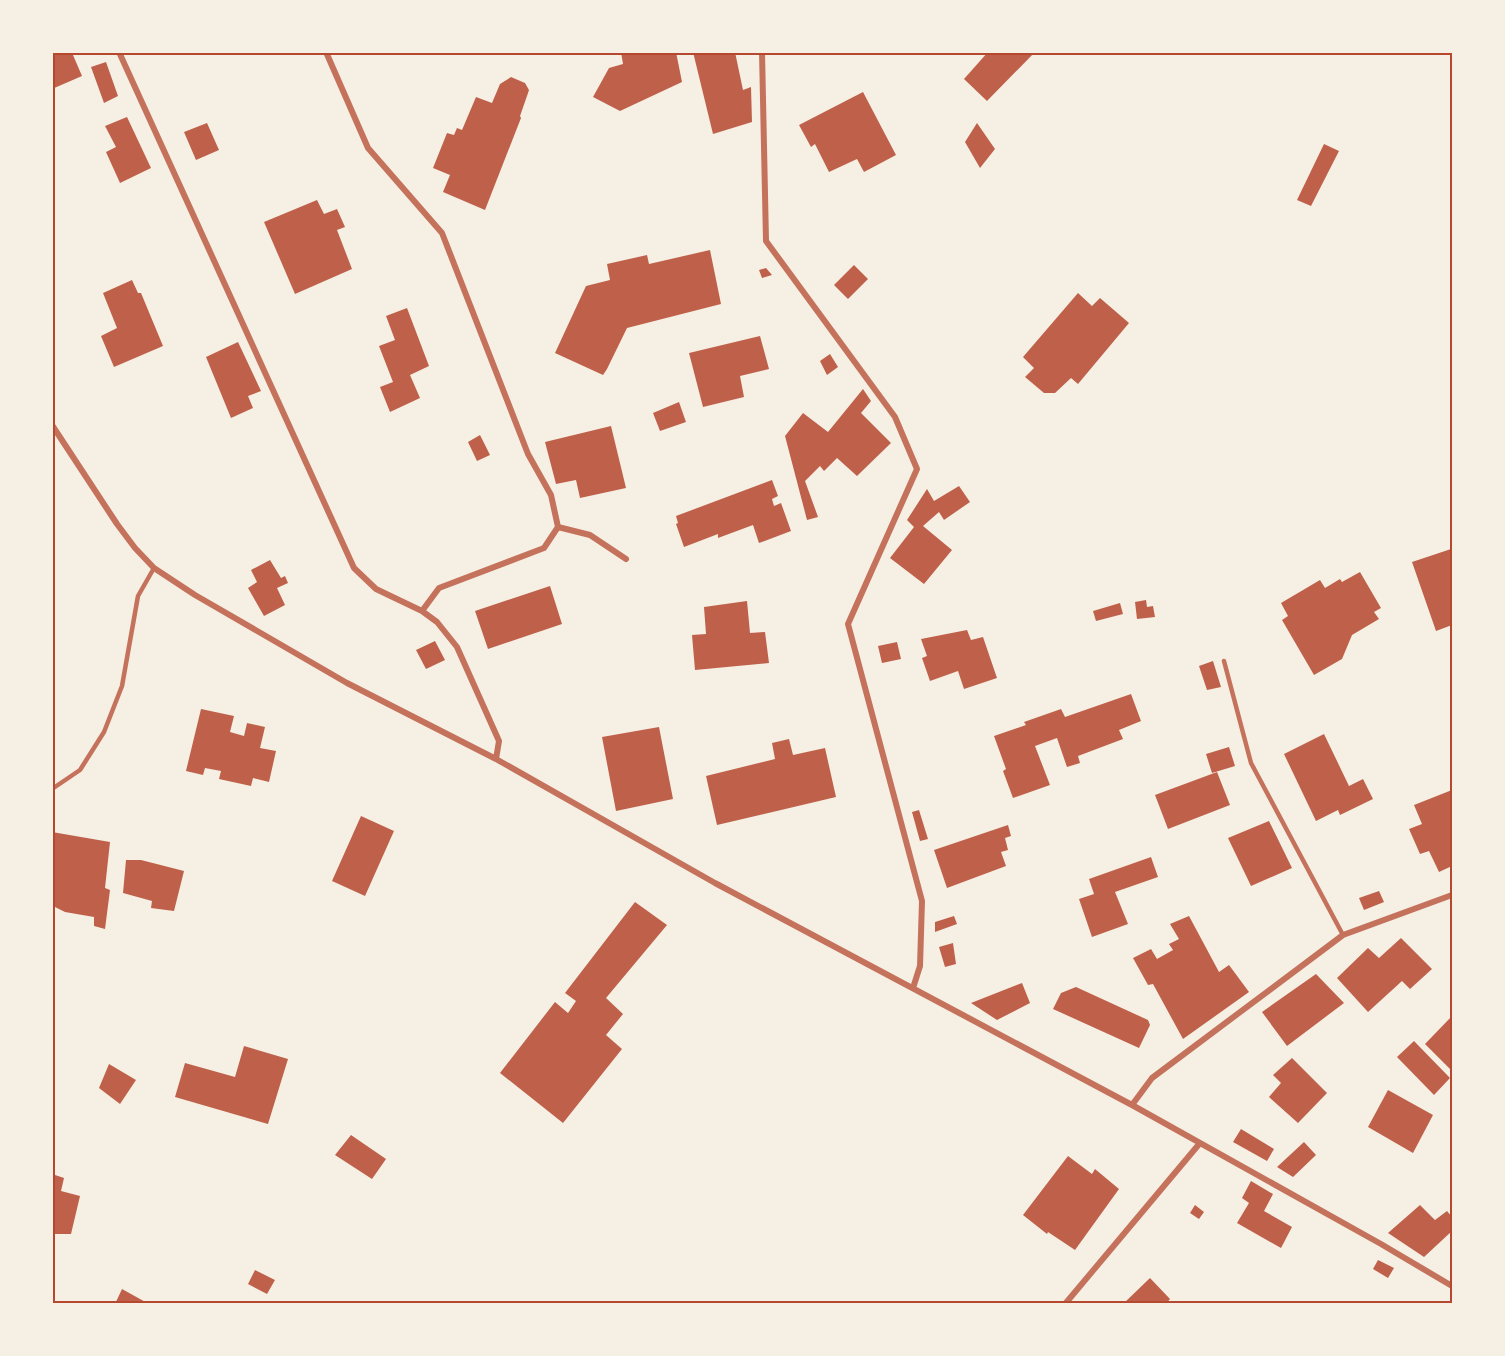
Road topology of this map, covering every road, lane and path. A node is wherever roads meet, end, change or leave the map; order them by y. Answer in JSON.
{"nodes":[{"id":1,"x":119,"y":52,"type":"edge"},
{"id":2,"x":326,"y":52,"type":"edge"},
{"id":3,"x":762,"y":52,"type":"edge"},
{"id":4,"x":52,"y":425,"type":"edge"},
{"id":5,"x":558,"y":527,"type":"junction"},
{"id":6,"x":626,"y":559,"type":"dead end"},
{"id":7,"x":154,"y":568,"type":"junction"},
{"id":8,"x":422,"y":611,"type":"junction"},
{"id":9,"x":1224,"y":661,"type":"dead end"},
{"id":10,"x":496,"y":759,"type":"junction"},
{"id":11,"x":52,"y":789,"type":"edge"},
{"id":12,"x":1452,"y":895,"type":"edge"},
{"id":13,"x":1343,"y":935,"type":"junction"},
{"id":14,"x":913,"y":988,"type":"junction"},
{"id":15,"x":1132,"y":1105,"type":"junction"},
{"id":16,"x":1200,"y":1143,"type":"junction"},
{"id":17,"x":1452,"y":1286,"type":"edge"},
{"id":18,"x":1065,"y":1304,"type":"edge"}],
"edges":[{"from":1,"to":8,"type":"street"},
{"from":2,"to":5,"type":"street"},
{"from":3,"to":14,"type":"street"},
{"from":4,"to":7,"type":"street"},
{"from":5,"to":6,"type":"street"},
{"from":5,"to":8,"type":"street"},
{"from":7,"to":10,"type":"street"},
{"from":7,"to":11,"type":"lane"},
{"from":8,"to":10,"type":"street"},
{"from":9,"to":13,"type":"lane"},
{"from":10,"to":14,"type":"street"},
{"from":12,"to":13,"type":"street"},
{"from":13,"to":15,"type":"street"},
{"from":14,"to":15,"type":"street"},
{"from":15,"to":16,"type":"street"},
{"from":16,"to":17,"type":"street"},
{"from":16,"to":18,"type":"street"}]}
